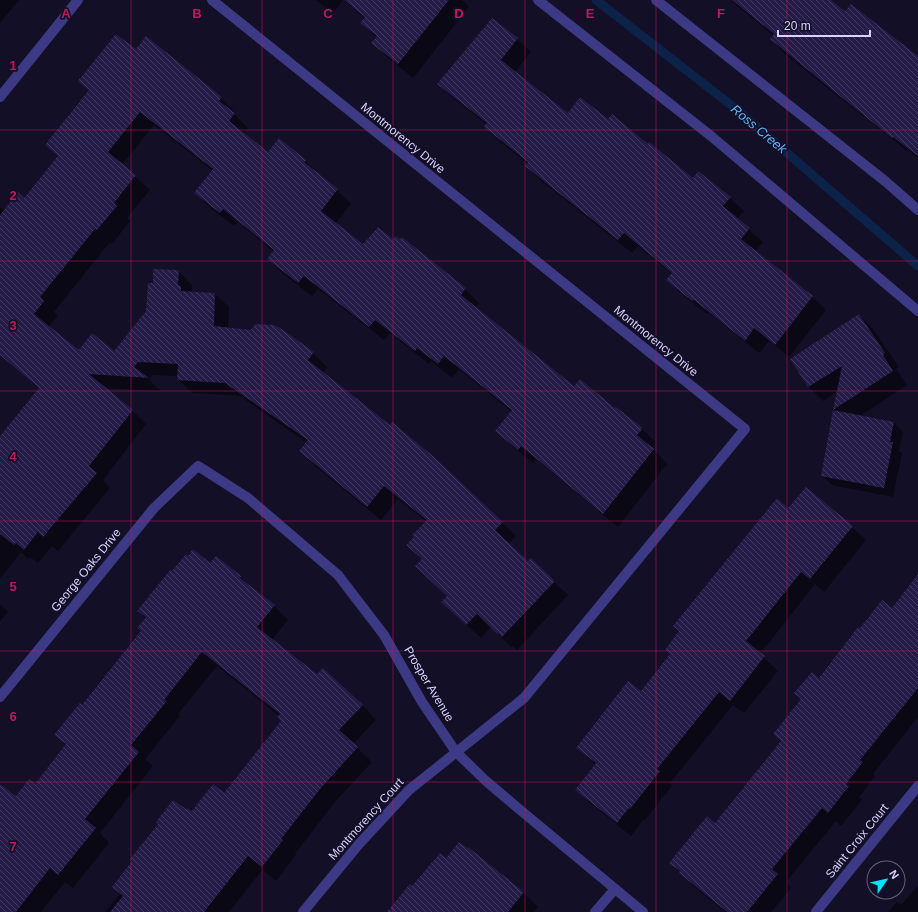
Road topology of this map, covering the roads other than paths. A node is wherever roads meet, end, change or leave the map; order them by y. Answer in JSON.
{"nodes":[{"id":1,"x":78,"y":0,"type":"edge"},
{"id":2,"x":212,"y":0,"type":"edge"},
{"id":3,"x":538,"y":0,"type":"edge"},
{"id":4,"x":656,"y":0,"type":"edge"},
{"id":5,"x":0,"y":97,"type":"edge"},
{"id":6,"x":918,"y":210,"type":"edge"},
{"id":7,"x":918,"y":311,"type":"edge"},
{"id":8,"x":198,"y":466,"type":"joint"},
{"id":9,"x":0,"y":697,"type":"edge"},
{"id":10,"x":456,"y":752,"type":"junction"},
{"id":11,"x":918,"y":786,"type":"edge"},
{"id":12,"x":615,"y":889,"type":"junction"},
{"id":13,"x":303,"y":912,"type":"edge"},
{"id":14,"x":595,"y":912,"type":"edge"},
{"id":15,"x":643,"y":912,"type":"edge"},
{"id":16,"x":816,"y":912,"type":"edge"}],
"edges":[{"from":1,"to":5,"type":"street"},
{"from":2,"to":10,"type":"street","name":"Montmorency Drive"},
{"from":3,"to":7,"type":"street"},
{"from":4,"to":6,"type":"street"},
{"from":8,"to":9,"type":"street","name":"George Oaks Drive"},
{"from":8,"to":10,"type":"street","name":"Prosper Avenue"},
{"from":10,"to":12,"type":"street","name":"Prosper Avenue"},
{"from":10,"to":13,"type":"street","name":"Montmorency Court"},
{"from":11,"to":16,"type":"street","name":"Saint Croix Court"},
{"from":12,"to":14,"type":"street"},
{"from":12,"to":15,"type":"street","name":"Prosper Avenue"}]}
